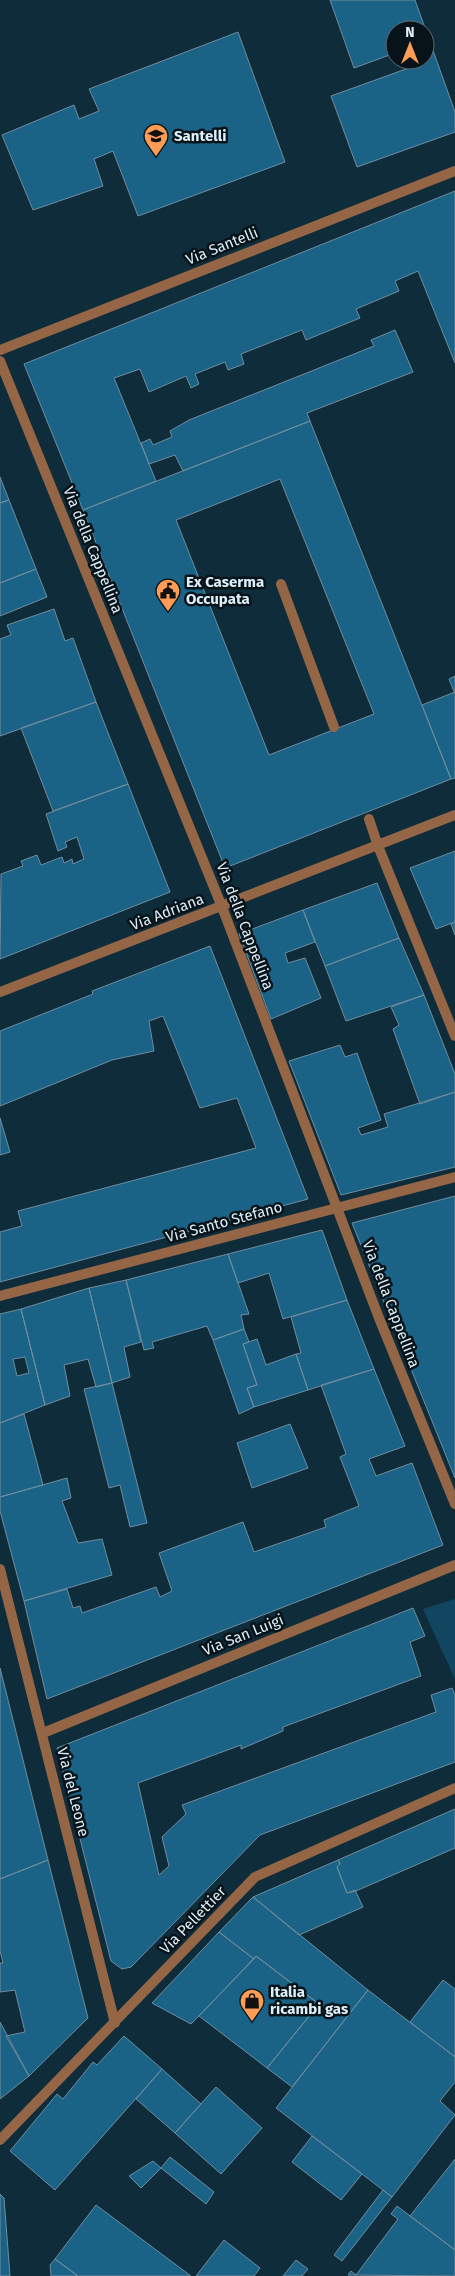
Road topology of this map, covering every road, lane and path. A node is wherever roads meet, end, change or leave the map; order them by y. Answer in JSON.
{"nodes":[{"id":1,"x":455,"y":171,"type":"edge"},
{"id":2,"x":0,"y":350,"type":"edge"},
{"id":3,"x":0,"y":361,"type":"edge"},
{"id":4,"x":281,"y":584,"type":"dead end"},
{"id":5,"x":334,"y":727,"type":"dead end"},
{"id":6,"x":455,"y":815,"type":"edge"},
{"id":7,"x":368,"y":819,"type":"dead end"},
{"id":8,"x":378,"y":846,"type":"junction"},
{"id":9,"x":222,"y":907,"type":"junction"},
{"id":10,"x":0,"y":992,"type":"edge"},
{"id":11,"x":455,"y":1036,"type":"edge"},
{"id":12,"x":455,"y":1177,"type":"edge"},
{"id":13,"x":338,"y":1207,"type":"junction"},
{"id":14,"x":0,"y":1296,"type":"edge"},
{"id":15,"x":455,"y":1504,"type":"edge"},
{"id":16,"x":455,"y":1565,"type":"edge"},
{"id":17,"x":0,"y":1569,"type":"edge"},
{"id":18,"x":43,"y":1733,"type":"junction"},
{"id":19,"x":455,"y":1788,"type":"edge"},
{"id":20,"x":115,"y":2023,"type":"junction"},
{"id":21,"x":0,"y":2140,"type":"edge"}],
"edges":[{"from":1,"to":2,"type":"street","name":"Via Santelli"},
{"from":3,"to":9,"type":"street","name":"Via della Cappellina"},
{"from":4,"to":5,"type":"street"},
{"from":6,"to":8,"type":"street","name":"Via Adriana"},
{"from":7,"to":8,"type":"street"},
{"from":8,"to":9,"type":"street","name":"Via Adriana"},
{"from":8,"to":11,"type":"street"},
{"from":9,"to":10,"type":"street","name":"Via Adriana"},
{"from":9,"to":13,"type":"street","name":"Via della Cappellina"},
{"from":12,"to":13,"type":"street","name":"Via Santo Stefano"},
{"from":13,"to":14,"type":"street","name":"Via Santo Stefano"},
{"from":13,"to":15,"type":"street","name":"Via della Cappellina"},
{"from":16,"to":18,"type":"street","name":"Via San Luigi"},
{"from":17,"to":18,"type":"street","name":"Via del Leone"},
{"from":18,"to":20,"type":"street","name":"Via del Leone"},
{"from":19,"to":20,"type":"street","name":"Via Pellettier"},
{"from":20,"to":21,"type":"street","name":"Via Pellettier"}]}
